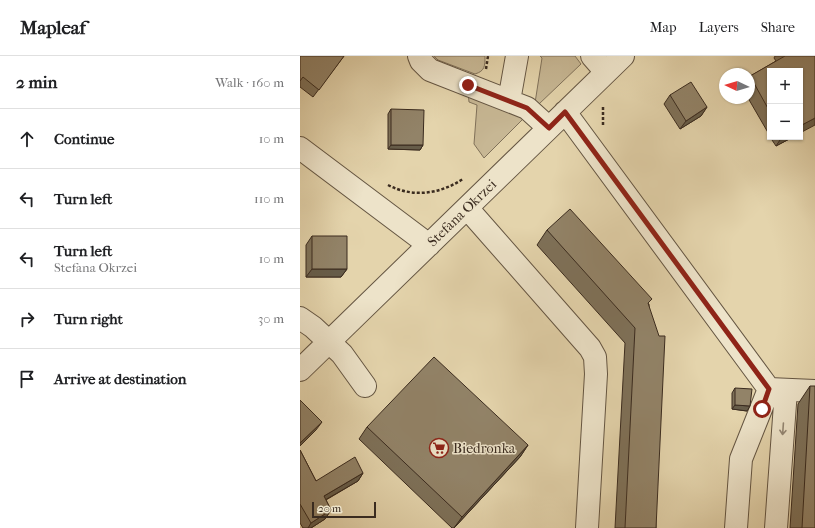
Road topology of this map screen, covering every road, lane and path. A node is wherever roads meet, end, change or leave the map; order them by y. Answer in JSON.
{"nodes":[{"id":1,"x":419,"y":56,"type":"edge"},
{"id":2,"x":516,"y":56,"type":"edge"},
{"id":3,"x":592,"y":56,"type":"edge"},
{"id":4,"x":623,"y":56,"type":"edge"},
{"id":5,"x":606,"y":72,"type":"junction"},
{"id":6,"x":509,"y":101,"type":"junction"},
{"id":7,"x":565,"y":112,"type":"junction"},
{"id":8,"x":549,"y":128,"type":"junction"},
{"id":9,"x":300,"y":148,"type":"edge"},
{"id":10,"x":386,"y":184,"type":"dead end"},
{"id":11,"x":483,"y":192,"type":"junction"},
{"id":12,"x":466,"y":208,"type":"junction"},
{"id":13,"x":429,"y":245,"type":"junction"},
{"id":14,"x":300,"y":318,"type":"edge"},
{"id":15,"x":329,"y":342,"type":"junction"},
{"id":16,"x":300,"y":370,"type":"edge"},
{"id":17,"x":364,"y":386,"type":"dead end"},
{"id":18,"x":777,"y":390,"type":"junction"},
{"id":19,"x":815,"y":392,"type":"edge"},
{"id":20,"x":587,"y":528,"type":"edge"},
{"id":21,"x":736,"y":528,"type":"edge"},
{"id":22,"x":776,"y":528,"type":"edge"}],
"edges":[{"from":1,"to":6,"type":"street"},
{"from":2,"to":6,"type":"street"},
{"from":3,"to":5,"type":"street"},
{"from":4,"to":5,"type":"street","name":"Stefana Okrzei"},
{"from":5,"to":7,"type":"street","name":"Stefana Okrzei"},
{"from":6,"to":8,"type":"street"},
{"from":7,"to":8,"type":"street","name":"Stefana Okrzei"},
{"from":7,"to":18,"type":"street"},
{"from":8,"to":11,"type":"street","name":"Stefana Okrzei"},
{"from":9,"to":13,"type":"street"},
{"from":10,"to":11,"type":"path"},
{"from":11,"to":12,"type":"street","name":"Stefana Okrzei"},
{"from":12,"to":13,"type":"street","name":"Stefana Okrzei"},
{"from":12,"to":20,"type":"street"},
{"from":13,"to":15,"type":"street","name":"Stefana Okrzei"},
{"from":14,"to":15,"type":"street"},
{"from":15,"to":16,"type":"street","name":"Stefana Okrzei"},
{"from":15,"to":17,"type":"street"},
{"from":18,"to":19,"type":"street"},
{"from":18,"to":21,"type":"street"},
{"from":18,"to":22,"type":"street","one_way":true}]}
